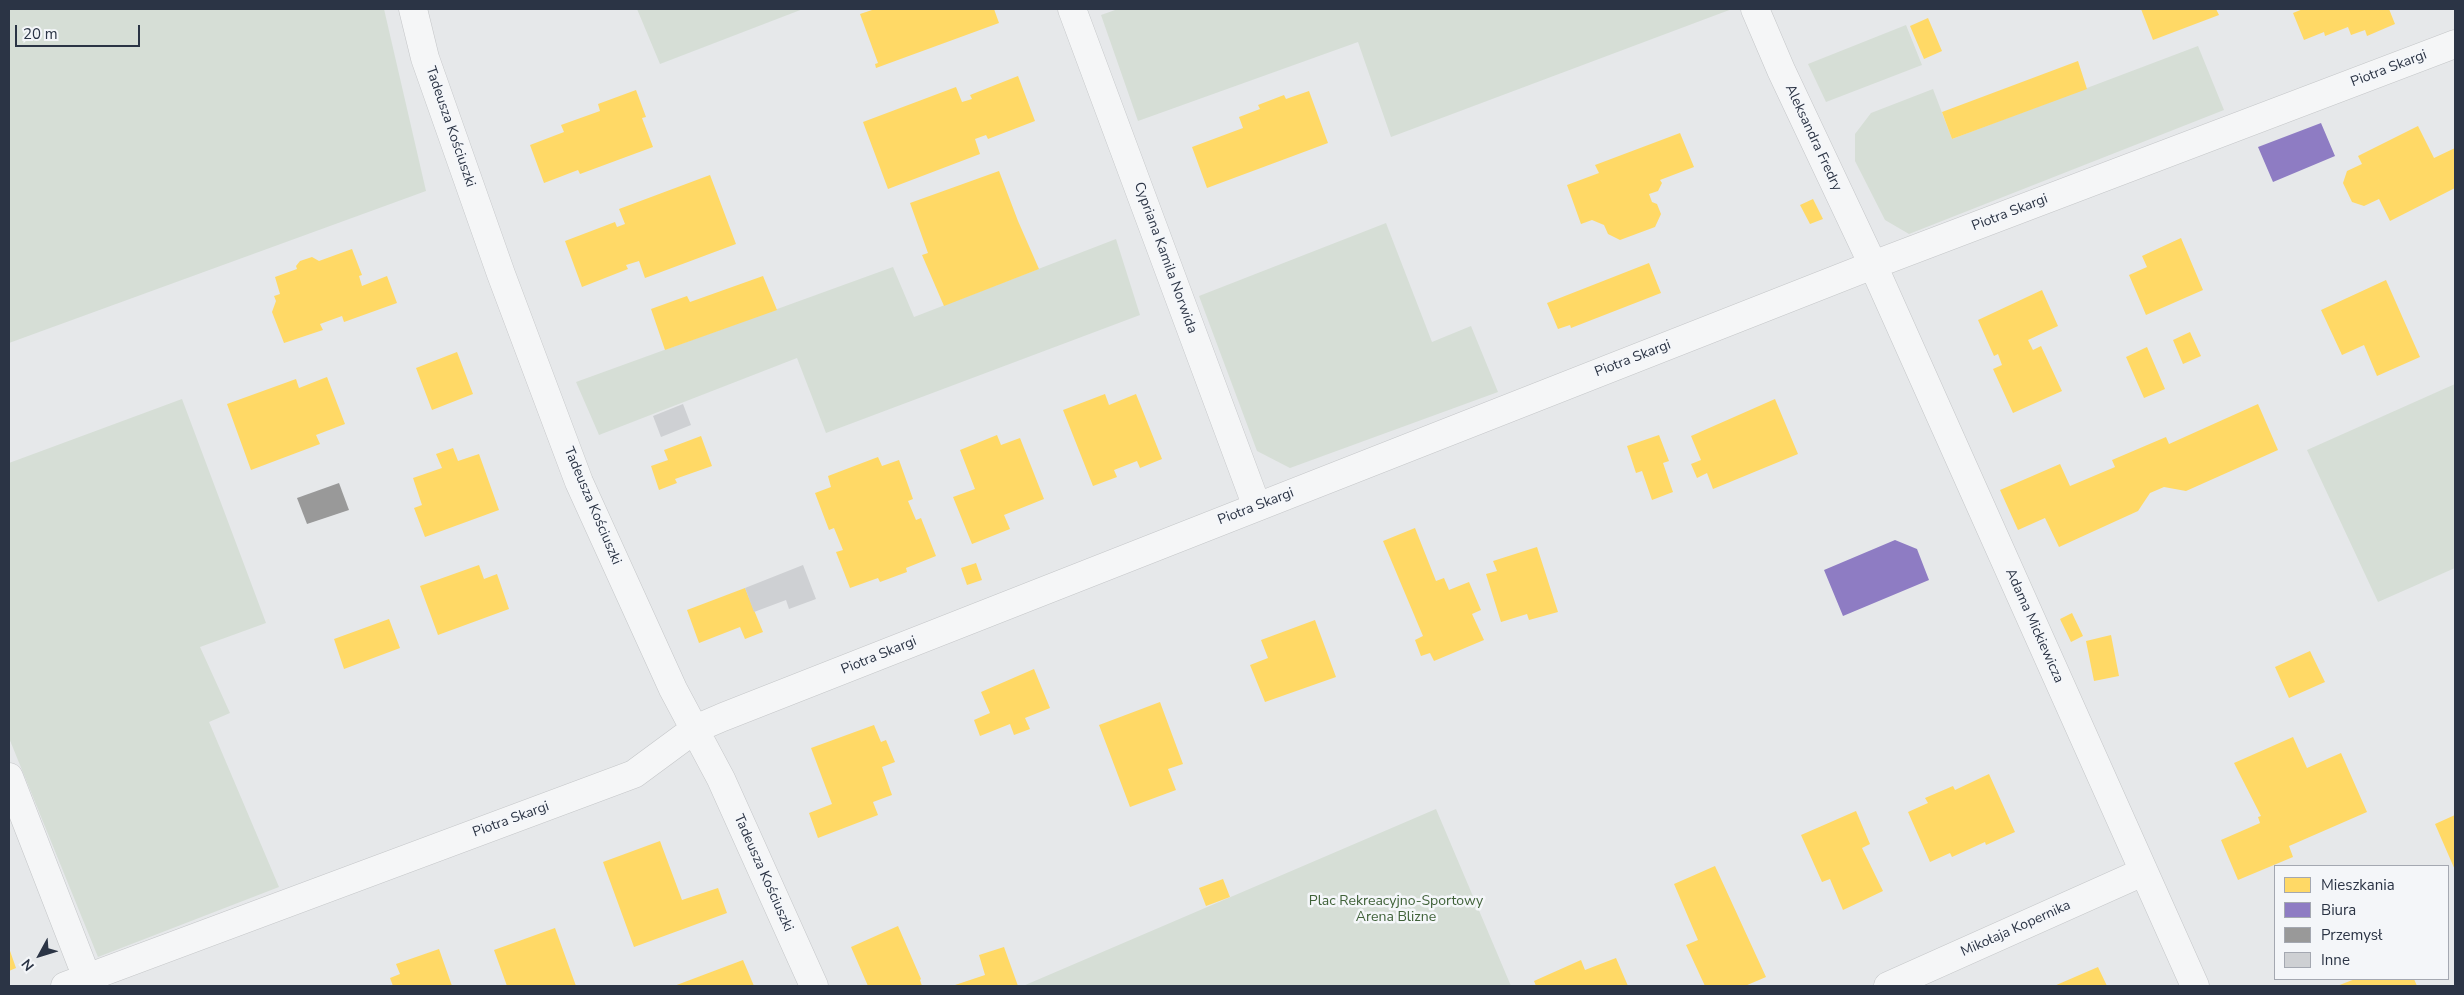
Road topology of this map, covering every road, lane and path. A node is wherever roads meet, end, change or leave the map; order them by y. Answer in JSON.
{"nodes":[{"id":1,"x":413,"y":9,"type":"edge"},
{"id":2,"x":1072,"y":9,"type":"edge"},
{"id":3,"x":1755,"y":9,"type":"edge"},
{"id":4,"x":2455,"y":44,"type":"edge"},
{"id":5,"x":1873,"y":265,"type":"junction"},
{"id":6,"x":1257,"y":507,"type":"junction"},
{"id":7,"x":695,"y":729,"type":"junction"},
{"id":8,"x":9,"y":777,"type":"edge"},
{"id":9,"x":2143,"y":872,"type":"junction"},
{"id":10,"x":76,"y":982,"type":"edge"},
{"id":11,"x":814,"y":986,"type":"edge"},
{"id":12,"x":1888,"y":986,"type":"edge"},
{"id":13,"x":2195,"y":986,"type":"edge"}],
"edges":[{"from":1,"to":7,"type":"street","name":"Tadeusza Kościuszki"},
{"from":2,"to":6,"type":"street","name":"Cypriana Kamila Norwida"},
{"from":3,"to":5,"type":"street","name":"Aleksandra Fredry"},
{"from":4,"to":5,"type":"street","name":"Piotra Skargi"},
{"from":5,"to":6,"type":"street","name":"Piotra Skargi"},
{"from":5,"to":9,"type":"street","name":"Adama Mickiewicza"},
{"from":6,"to":7,"type":"street","name":"Piotra Skargi"},
{"from":7,"to":10,"type":"street","name":"Piotra Skargi"},
{"from":7,"to":11,"type":"street","name":"Tadeusza Kościuszki"},
{"from":8,"to":10,"type":"street"},
{"from":9,"to":12,"type":"street","name":"Mikołaja Kopernika"},
{"from":9,"to":13,"type":"street","name":"Adama Mickiewicza"}]}
